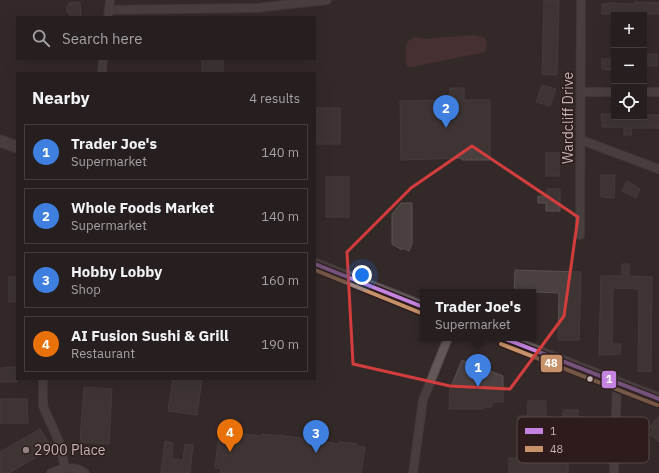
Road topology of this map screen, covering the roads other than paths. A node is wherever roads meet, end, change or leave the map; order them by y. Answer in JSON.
{"nodes":[{"id":1,"x":110,"y":0,"type":"edge"},
{"id":2,"x":203,"y":0,"type":"edge"},
{"id":3,"x":327,"y":0,"type":"edge"},
{"id":4,"x":581,"y":0,"type":"edge"},
{"id":5,"x":199,"y":9,"type":"junction"},
{"id":6,"x":108,"y":13,"type":"edge"},
{"id":7,"x":102,"y":60,"type":"edge"},
{"id":8,"x":102,"y":72,"type":"edge"},
{"id":9,"x":581,"y":92,"type":"junction"},
{"id":10,"x":611,"y":92,"type":"edge"},
{"id":11,"x":647,"y":92,"type":"edge"},
{"id":12,"x":659,"y":92,"type":"edge"},
{"id":13,"x":581,"y":140,"type":"junction"},
{"id":14,"x":0,"y":141,"type":"edge"},
{"id":15,"x":16,"y":148,"type":"edge"},
{"id":16,"x":659,"y":169,"type":"edge"},
{"id":17,"x":580,"y":235,"type":"dead end"},
{"id":18,"x":316,"y":264,"type":"edge"},
{"id":19,"x":420,"y":306,"type":"edge"},
{"id":20,"x":447,"y":341,"type":"edge"},
{"id":21,"x":511,"y":341,"type":"edge"},
{"id":22,"x":43,"y":380,"type":"edge"},
{"id":23,"x":617,"y":383,"type":"junction"},
{"id":24,"x":659,"y":400,"type":"edge"},
{"id":25,"x":616,"y":417,"type":"edge"},
{"id":26,"x":614,"y":463,"type":"edge"},
{"id":27,"x":65,"y":468,"type":"junction"},
{"id":28,"x":51,"y":473,"type":"edge"},
{"id":29,"x":86,"y":473,"type":"edge"},
{"id":30,"x":413,"y":473,"type":"edge"},
{"id":31,"x":614,"y":473,"type":"edge"}],
"edges":[{"from":1,"to":6,"type":"street"},
{"from":2,"to":5,"type":"street"},
{"from":3,"to":5,"type":"street"},
{"from":4,"to":9,"type":"street","name":"Wardcliff Drive"},
{"from":5,"to":6,"type":"street"},
{"from":7,"to":8,"type":"street"},
{"from":9,"to":10,"type":"street"},
{"from":9,"to":13,"type":"street","name":"Wardcliff Drive"},
{"from":11,"to":12,"type":"street"},
{"from":13,"to":16,"type":"street"},
{"from":13,"to":17,"type":"street","name":"Wardcliff Drive"},
{"from":14,"to":15,"type":"main road"},
{"from":18,"to":19,"type":"main road"},
{"from":20,"to":30,"type":"street"},
{"from":21,"to":23,"type":"main road"},
{"from":22,"to":27,"type":"street"},
{"from":23,"to":24,"type":"main road"},
{"from":23,"to":25,"type":"street"},
{"from":26,"to":31,"type":"street"},
{"from":27,"to":28,"type":"street"},
{"from":27,"to":29,"type":"street"}]}
